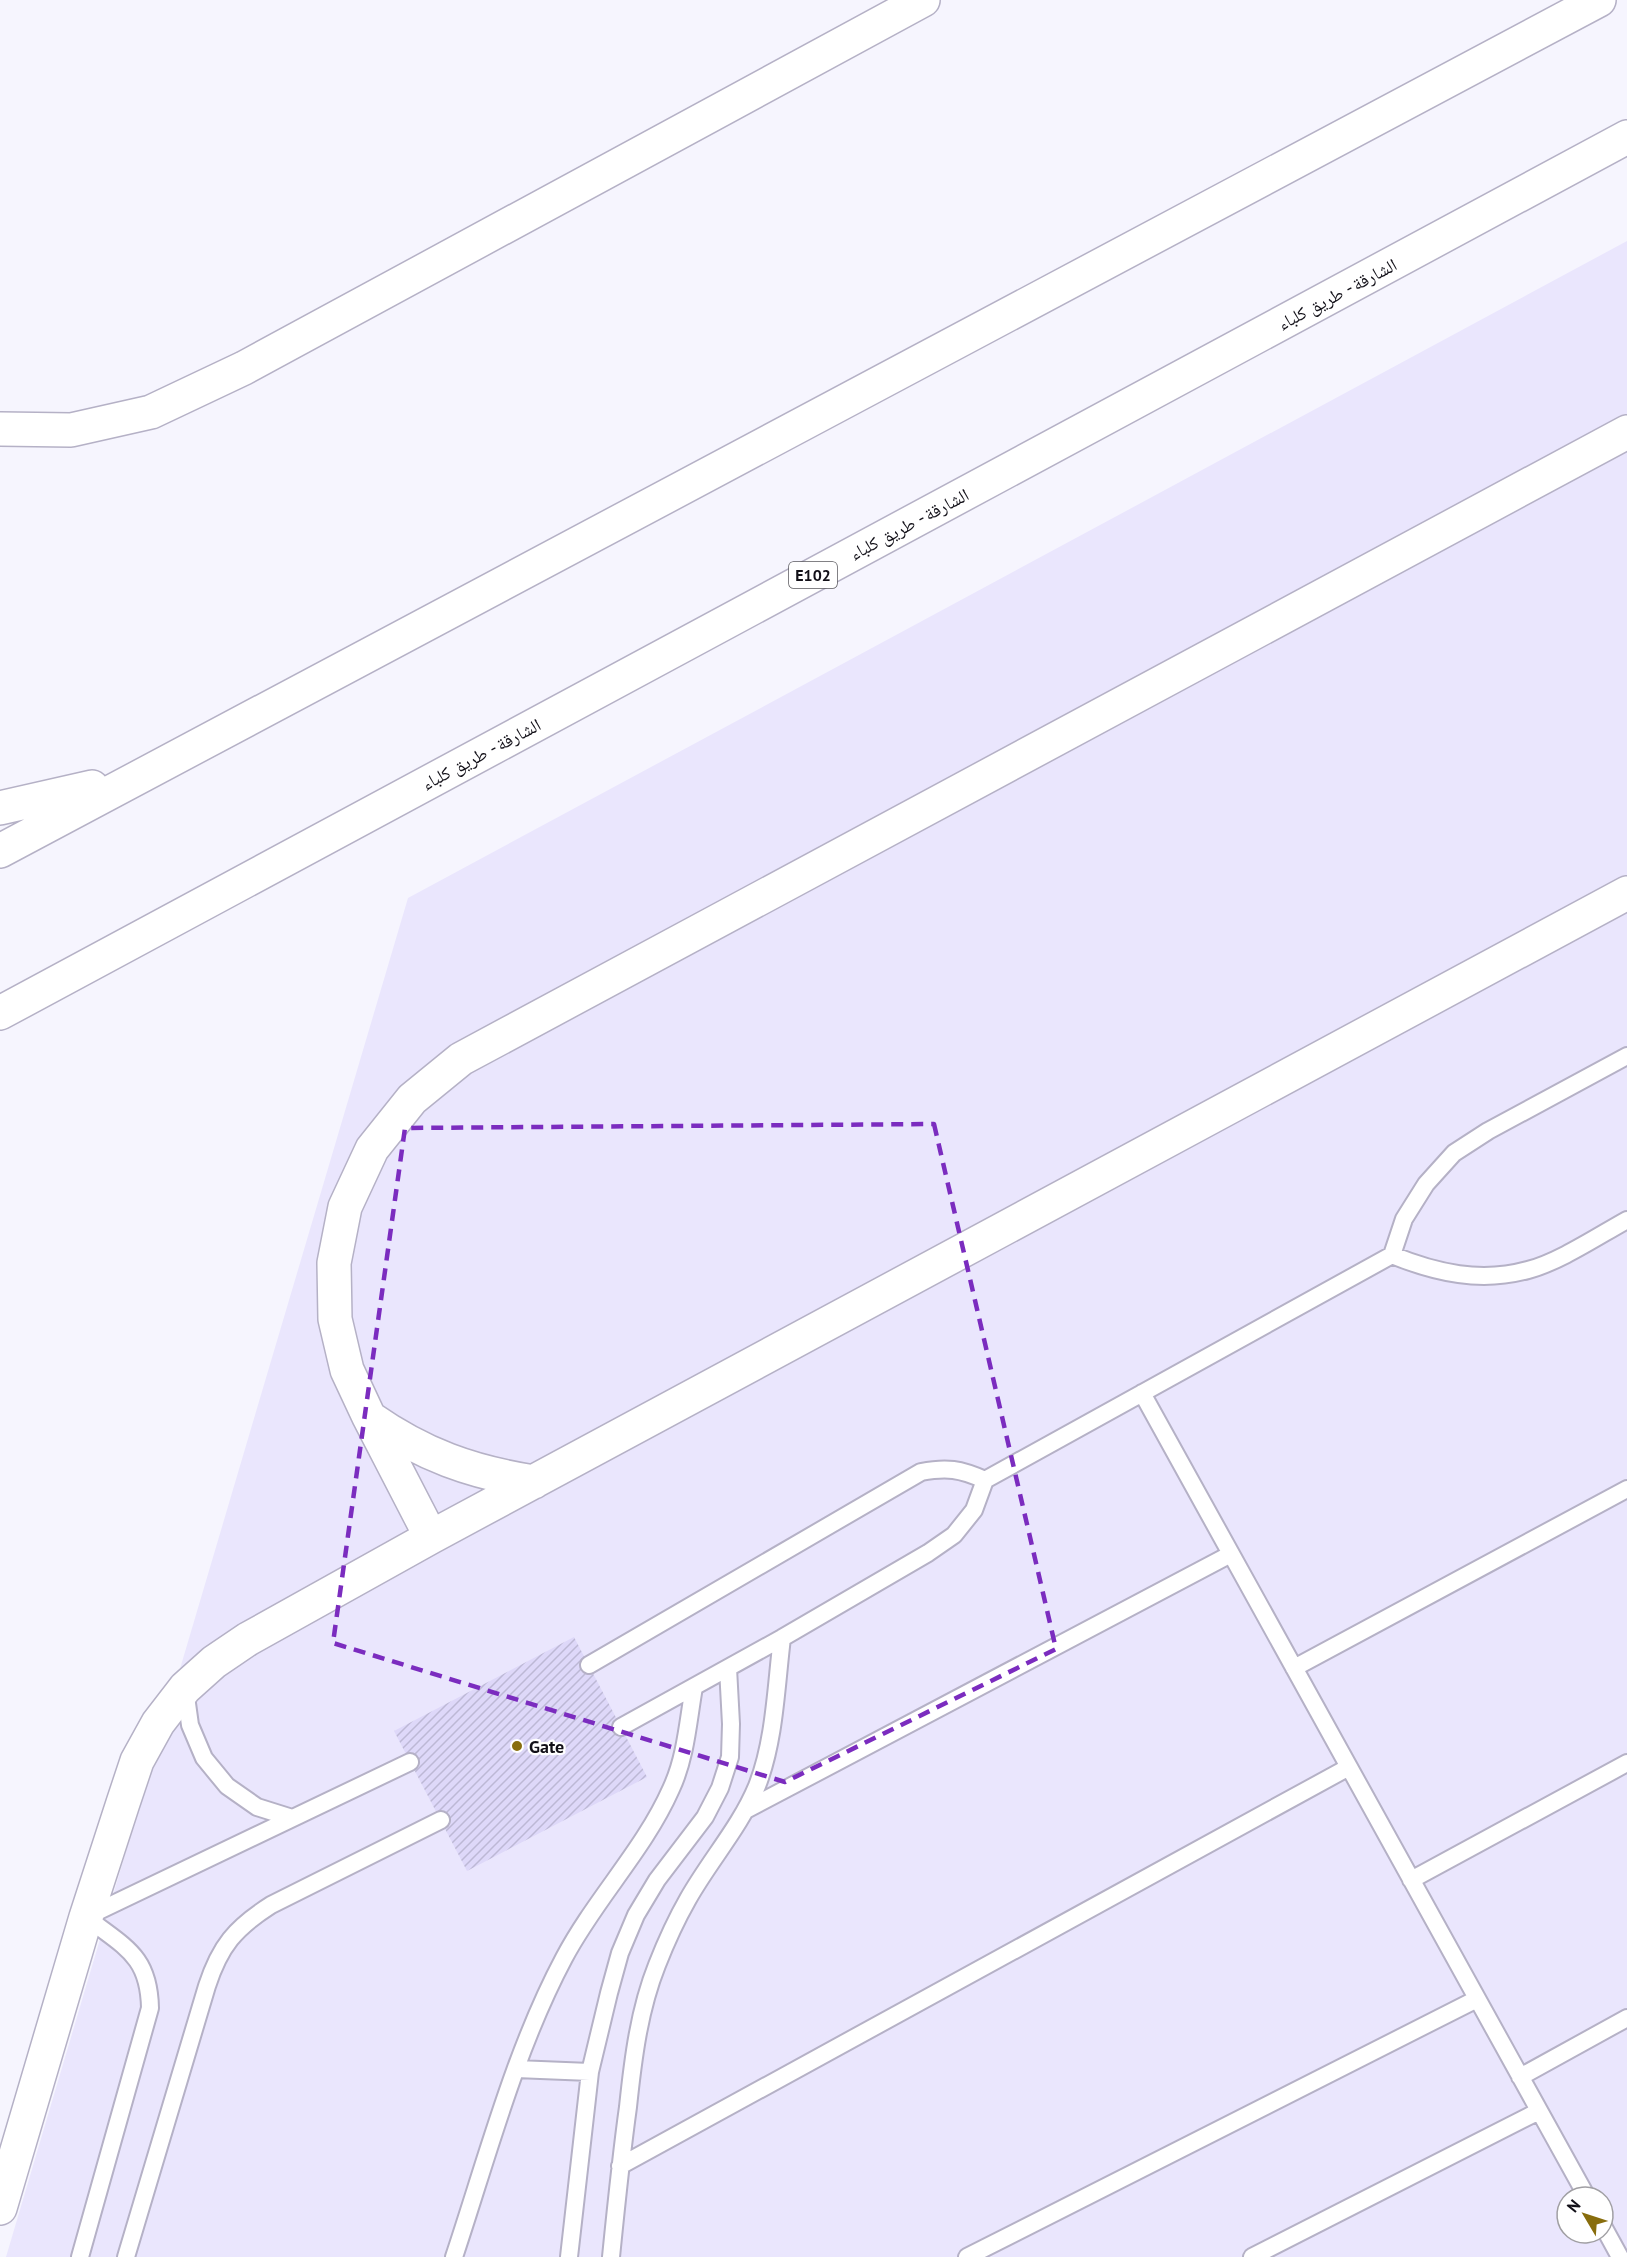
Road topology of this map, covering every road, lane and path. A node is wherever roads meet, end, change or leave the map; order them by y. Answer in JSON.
{"nodes":[{"id":1,"x":923,"y":0,"type":"edge"},
{"id":2,"x":1599,"y":0,"type":"edge"},
{"id":3,"x":1627,"y":137,"type":"edge"},
{"id":4,"x":0,"y":429,"type":"edge"},
{"id":5,"x":1627,"y":432,"type":"edge"},
{"id":6,"x":140,"y":775,"type":"junction"},
{"id":7,"x":0,"y":808,"type":"edge"},
{"id":8,"x":0,"y":851,"type":"edge"},
{"id":9,"x":1627,"y":893,"type":"edge"},
{"id":10,"x":77,"y":971,"type":"junction"},
{"id":11,"x":0,"y":1013,"type":"edge"},
{"id":12,"x":0,"y":1034,"type":"edge"},
{"id":13,"x":1627,"y":1056,"type":"edge"},
{"id":14,"x":1627,"y":1220,"type":"edge"},
{"id":15,"x":1392,"y":1255,"type":"junction"},
{"id":16,"x":1142,"y":1394,"type":"junction"},
{"id":17,"x":369,"y":1417,"type":"junction"},
{"id":18,"x":985,"y":1480,"type":"junction"},
{"id":19,"x":534,"y":1482,"type":"junction"},
{"id":20,"x":1627,"y":1489,"type":"edge"},
{"id":21,"x":431,"y":1537,"type":"junction"},
{"id":22,"x":1231,"y":1554,"type":"junction"},
{"id":23,"x":782,"y":1638,"type":"junction"},
{"id":24,"x":589,"y":1665,"type":"dead end"},
{"id":25,"x":728,"y":1668,"type":"junction"},
{"id":26,"x":1294,"y":1668,"type":"junction"},
{"id":27,"x":694,"y":1687,"type":"junction"},
{"id":28,"x":185,"y":1688,"type":"junction"},
{"id":29,"x":621,"y":1726,"type":"dead end"},
{"id":30,"x":410,"y":1762,"type":"dead end"},
{"id":31,"x":1627,"y":1763,"type":"edge"},
{"id":32,"x":1349,"y":1767,"type":"junction"},
{"id":33,"x":746,"y":1810,"type":"junction"},
{"id":34,"x":292,"y":1818,"type":"junction"},
{"id":35,"x":441,"y":1820,"type":"dead end"},
{"id":36,"x":1411,"y":1880,"type":"junction"},
{"id":37,"x":86,"y":1917,"type":"junction"},
{"id":38,"x":1477,"y":1999,"type":"junction"},
{"id":39,"x":1627,"y":2018,"type":"edge"},
{"id":40,"x":516,"y":2069,"type":"junction"},
{"id":41,"x":590,"y":2072,"type":"junction"},
{"id":42,"x":1520,"y":2076,"type":"junction"},
{"id":43,"x":1539,"y":2111,"type":"junction"},
{"id":44,"x":620,"y":2166,"type":"junction"},
{"id":45,"x":1580,"y":2185,"type":"edge"},
{"id":46,"x":0,"y":2208,"type":"edge"},
{"id":47,"x":80,"y":2257,"type":"edge"},
{"id":48,"x":126,"y":2257,"type":"edge"},
{"id":49,"x":454,"y":2257,"type":"edge"},
{"id":50,"x":569,"y":2257,"type":"edge"},
{"id":51,"x":611,"y":2257,"type":"edge"},
{"id":52,"x":967,"y":2257,"type":"edge"},
{"id":53,"x":1252,"y":2257,"type":"edge"}],
"edges":[{"from":1,"to":4,"type":"main road"},
{"from":2,"to":6,"type":"main road"},
{"from":3,"to":10,"type":"main road","name":"الشارقة - طريق كلباء","number":"E102"},
{"from":5,"to":17,"type":"main road"},
{"from":6,"to":7,"type":"main road"},
{"from":6,"to":8,"type":"main road"},
{"from":9,"to":19,"type":"main road"},
{"from":10,"to":11,"type":"main road","name":"الشارقة - طريق كلباء","number":"E102"},
{"from":10,"to":12,"type":"main road"},
{"from":13,"to":15,"type":"lane"},
{"from":14,"to":15,"type":"lane"},
{"from":15,"to":16,"type":"lane"},
{"from":16,"to":18,"type":"lane"},
{"from":16,"to":22,"type":"lane"},
{"from":17,"to":19,"type":"main road"},
{"from":17,"to":21,"type":"main road"},
{"from":18,"to":23,"type":"lane"},
{"from":18,"to":24,"type":"lane"},
{"from":19,"to":21,"type":"main road"},
{"from":20,"to":26,"type":"lane"},
{"from":21,"to":28,"type":"main road"},
{"from":22,"to":26,"type":"lane"},
{"from":22,"to":33,"type":"lane"},
{"from":23,"to":25,"type":"lane"},
{"from":23,"to":33,"type":"lane"},
{"from":25,"to":27,"type":"lane"},
{"from":25,"to":41,"type":"lane"},
{"from":26,"to":32,"type":"lane"},
{"from":27,"to":29,"type":"lane"},
{"from":27,"to":40,"type":"lane"},
{"from":28,"to":34,"type":"lane"},
{"from":28,"to":37,"type":"main road"},
{"from":30,"to":34,"type":"lane"},
{"from":31,"to":36,"type":"lane"},
{"from":32,"to":36,"type":"lane"},
{"from":32,"to":44,"type":"lane"},
{"from":33,"to":44,"type":"lane"},
{"from":34,"to":37,"type":"lane"},
{"from":35,"to":48,"type":"lane"},
{"from":36,"to":38,"type":"lane"},
{"from":37,"to":46,"type":"main road"},
{"from":37,"to":47,"type":"lane"},
{"from":38,"to":42,"type":"lane"},
{"from":38,"to":52,"type":"lane"},
{"from":39,"to":42,"type":"lane"},
{"from":40,"to":41,"type":"lane"},
{"from":40,"to":49,"type":"lane"},
{"from":41,"to":50,"type":"lane"},
{"from":42,"to":43,"type":"lane"},
{"from":43,"to":45,"type":"lane"},
{"from":43,"to":53,"type":"lane"},
{"from":44,"to":51,"type":"lane"}]}
